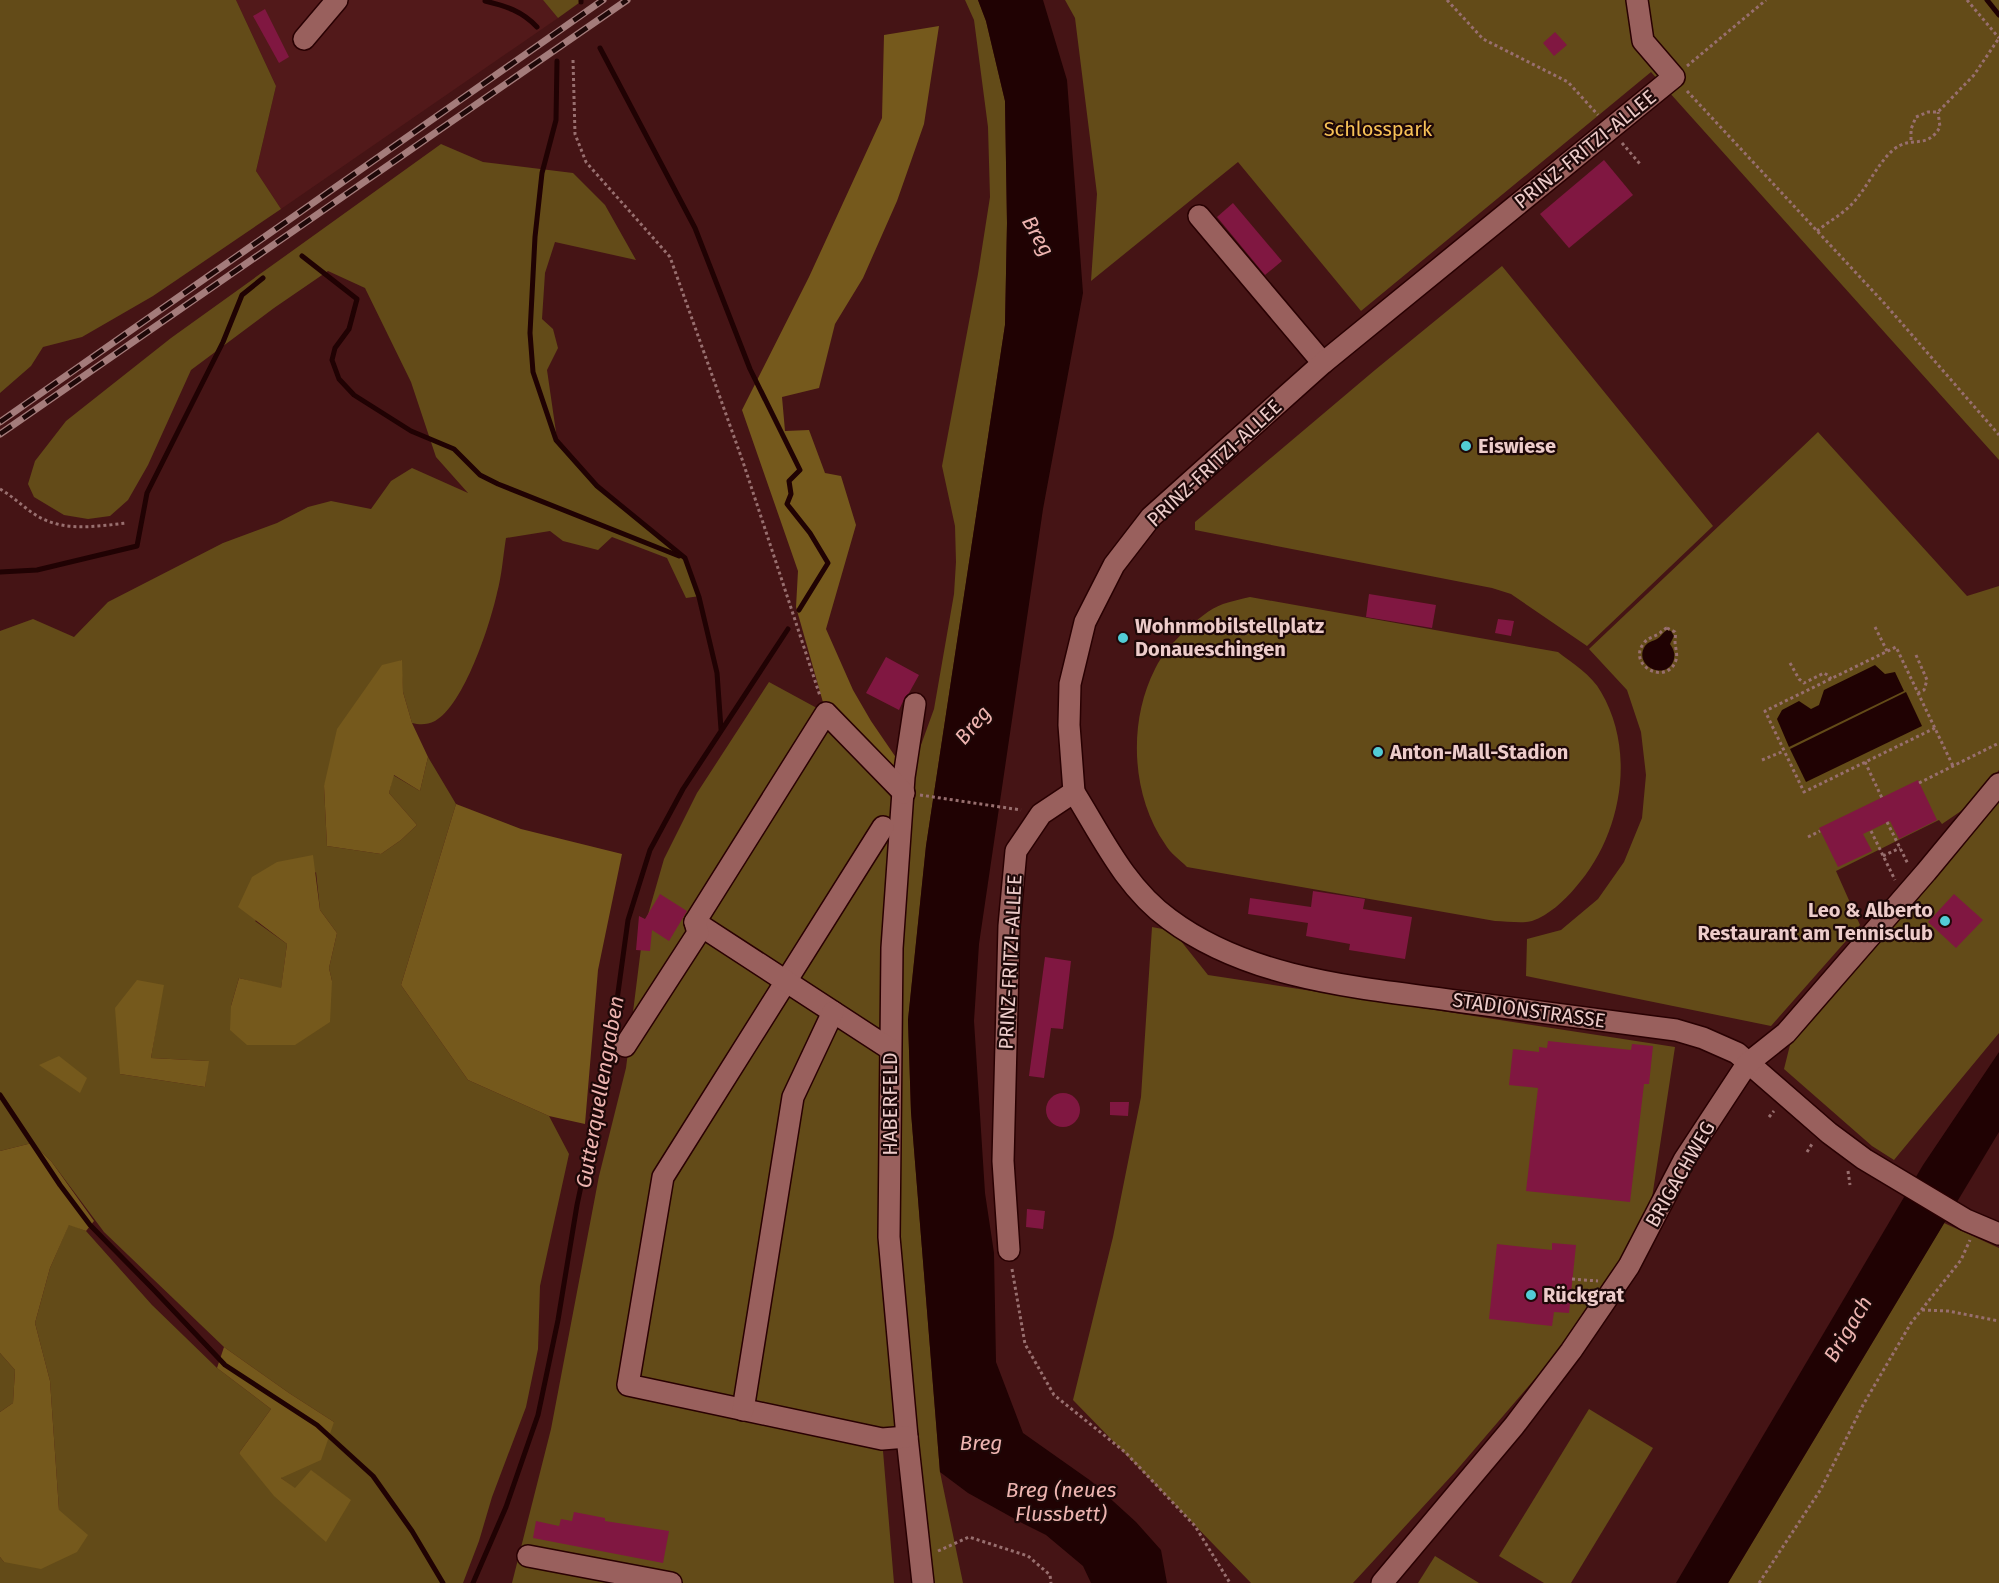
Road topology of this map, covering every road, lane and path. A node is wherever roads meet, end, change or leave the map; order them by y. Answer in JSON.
{"nodes":[{"id":1,"x":337,"y":0,"type":"edge"},
{"id":2,"x":1447,"y":0,"type":"edge"},
{"id":3,"x":1636,"y":0,"type":"edge"},
{"id":4,"x":1766,"y":0,"type":"edge"},
{"id":5,"x":1967,"y":0,"type":"edge"},
{"id":6,"x":1999,"y":38,"type":"edge"},
{"id":7,"x":304,"y":39,"type":"dead end"},
{"id":8,"x":573,"y":60,"type":"dead end"},
{"id":9,"x":1674,"y":77,"type":"junction"},
{"id":10,"x":1938,"y":112,"type":"junction"},
{"id":11,"x":1611,"y":129,"type":"junction"},
{"id":12,"x":1911,"y":140,"type":"junction"},
{"id":13,"x":1640,"y":164,"type":"dead end"},
{"id":14,"x":1198,"y":216,"type":"dead end"},
{"id":15,"x":1817,"y":231,"type":"junction"},
{"id":16,"x":1323,"y":363,"type":"junction"},
{"id":17,"x":1999,"y":435,"type":"edge"},
{"id":18,"x":0,"y":489,"type":"edge"},
{"id":19,"x":127,"y":523,"type":"dead end"},
{"id":20,"x":1875,"y":627,"type":"dead end"},
{"id":21,"x":1659,"y":633,"type":"joint"},
{"id":22,"x":1887,"y":651,"type":"junction"},
{"id":23,"x":1916,"y":655,"type":"dead end"},
{"id":24,"x":1790,"y":663,"type":"dead end"},
{"id":25,"x":1830,"y":679,"type":"junction"},
{"id":26,"x":1918,"y":693,"type":"junction"},
{"id":27,"x":915,"y":704,"type":"dead end"},
{"id":28,"x":826,"y":713,"type":"junction"},
{"id":29,"x":1935,"y":728,"type":"junction"},
{"id":30,"x":1999,"y":743,"type":"edge"},
{"id":31,"x":1784,"y":751,"type":"junction"},
{"id":32,"x":1762,"y":760,"type":"dead end"},
{"id":33,"x":1864,"y":762,"type":"junction"},
{"id":34,"x":1953,"y":766,"type":"junction"},
{"id":35,"x":1919,"y":783,"type":"dead end"},
{"id":36,"x":1999,"y":784,"type":"edge"},
{"id":37,"x":1074,"y":792,"type":"junction"},
{"id":38,"x":908,"y":793,"type":"junction"},
{"id":39,"x":1882,"y":798,"type":"dead end"},
{"id":40,"x":1017,"y":809,"type":"dead end"},
{"id":41,"x":1887,"y":822,"type":"dead end"},
{"id":42,"x":883,"y":827,"type":"dead end"},
{"id":43,"x":1820,"y":831,"type":"dead end"},
{"id":44,"x":1871,"y":831,"type":"dead end"},
{"id":45,"x":1808,"y":837,"type":"dead end"},
{"id":46,"x":1900,"y":848,"type":"junction"},
{"id":47,"x":1883,"y":856,"type":"junction"},
{"id":48,"x":1908,"y":865,"type":"dead end"},
{"id":49,"x":1895,"y":881,"type":"dead end"},
{"id":50,"x":695,"y":922,"type":"junction"},
{"id":51,"x":786,"y":981,"type":"junction"},
{"id":52,"x":833,"y":1012,"type":"junction"},
{"id":53,"x":625,"y":1046,"type":"dead end"},
{"id":54,"x":890,"y":1049,"type":"junction"},
{"id":55,"x":1747,"y":1064,"type":"junction"},
{"id":56,"x":1814,"y":1143,"type":"dead end"},
{"id":57,"x":1807,"y":1152,"type":"dead end"},
{"id":58,"x":1972,"y":1223,"type":"junction"},
{"id":59,"x":1999,"y":1234,"type":"edge"},
{"id":60,"x":1009,"y":1250,"type":"joint"},
{"id":61,"x":1922,"y":1310,"type":"junction"},
{"id":62,"x":1999,"y":1321,"type":"edge"},
{"id":63,"x":742,"y":1410,"type":"junction"},
{"id":64,"x":907,"y":1437,"type":"junction"},
{"id":65,"x":528,"y":1556,"type":"dead end"},
{"id":66,"x":920,"y":1559,"type":"junction"},
{"id":67,"x":671,"y":1583,"type":"edge"},
{"id":68,"x":923,"y":1583,"type":"edge"},
{"id":69,"x":1051,"y":1583,"type":"edge"},
{"id":70,"x":1230,"y":1583,"type":"edge"},
{"id":71,"x":1382,"y":1583,"type":"edge"},
{"id":72,"x":1759,"y":1583,"type":"edge"}],
"edges":[{"from":1,"to":7,"type":"street"},
{"from":2,"to":11,"type":"path"},
{"from":3,"to":9,"type":"street"},
{"from":4,"to":9,"type":"path","name":"PRINZ-FRITZI-ALLEE"},
{"from":5,"to":6,"type":"path"},
{"from":6,"to":10,"type":"path"},
{"from":8,"to":28,"type":"path"},
{"from":9,"to":11,"type":"street","name":"PRINZ-FRITZI-ALLEE"},
{"from":9,"to":15,"type":"path"},
{"from":10,"to":12,"type":"path"},
{"from":10,"to":12,"type":"path"},
{"from":11,"to":13,"type":"path"},
{"from":11,"to":16,"type":"street","name":"PRINZ-FRITZI-ALLEE"},
{"from":12,"to":15,"type":"path"},
{"from":14,"to":16,"type":"street"},
{"from":15,"to":17,"type":"path"},
{"from":16,"to":37,"type":"street","name":"PRINZ-FRITZI-ALLEE"},
{"from":18,"to":19,"type":"path"},
{"from":20,"to":22,"type":"path"},
{"from":21,"to":21,"type":"path"},
{"from":22,"to":25,"type":"path"},
{"from":22,"to":26,"type":"path"},
{"from":23,"to":26,"type":"path"},
{"from":24,"to":25,"type":"path"},
{"from":25,"to":31,"type":"path"},
{"from":26,"to":29,"type":"path"},
{"from":27,"to":38,"type":"street","name":"HABERFELD"},
{"from":28,"to":38,"type":"street"},
{"from":28,"to":50,"type":"street"},
{"from":29,"to":33,"type":"path"},
{"from":29,"to":34,"type":"path"},
{"from":30,"to":34,"type":"path"},
{"from":31,"to":32,"type":"path"},
{"from":31,"to":33,"type":"path"},
{"from":33,"to":39,"type":"path"},
{"from":34,"to":35,"type":"path"},
{"from":36,"to":55,"type":"street","name":"BRIGACHWEG"},
{"from":37,"to":55,"type":"street","name":"STADIONSTRASSE"},
{"from":37,"to":60,"type":"street","name":"PRINZ-FRITZI-ALLEE"},
{"from":38,"to":40,"type":"path"},
{"from":38,"to":54,"type":"street","name":"HABERFELD"},
{"from":41,"to":46,"type":"path"},
{"from":42,"to":51,"type":"street"},
{"from":43,"to":45,"type":"path"},
{"from":44,"to":47,"type":"path"},
{"from":46,"to":47,"type":"path"},
{"from":46,"to":48,"type":"path"},
{"from":47,"to":49,"type":"path"},
{"from":50,"to":51,"type":"street"},
{"from":50,"to":53,"type":"street"},
{"from":51,"to":52,"type":"street"},
{"from":51,"to":63,"type":"street"},
{"from":52,"to":54,"type":"street"},
{"from":52,"to":63,"type":"street"},
{"from":54,"to":64,"type":"street","name":"HABERFELD"},
{"from":55,"to":58,"type":"street","name":"STADIONSTRASSE"},
{"from":55,"to":71,"type":"street","name":"BRIGACHWEG"},
{"from":56,"to":57,"type":"path"},
{"from":58,"to":59,"type":"street","name":"STADIONSTRASSE"},
{"from":58,"to":61,"type":"path"},
{"from":60,"to":70,"type":"path"},
{"from":61,"to":62,"type":"path"},
{"from":61,"to":72,"type":"path"},
{"from":63,"to":64,"type":"street"},
{"from":64,"to":66,"type":"street","name":"HABERFELD"},
{"from":65,"to":67,"type":"street"},
{"from":66,"to":68,"type":"street","name":"HABERFELD"},
{"from":66,"to":69,"type":"path"}]}
